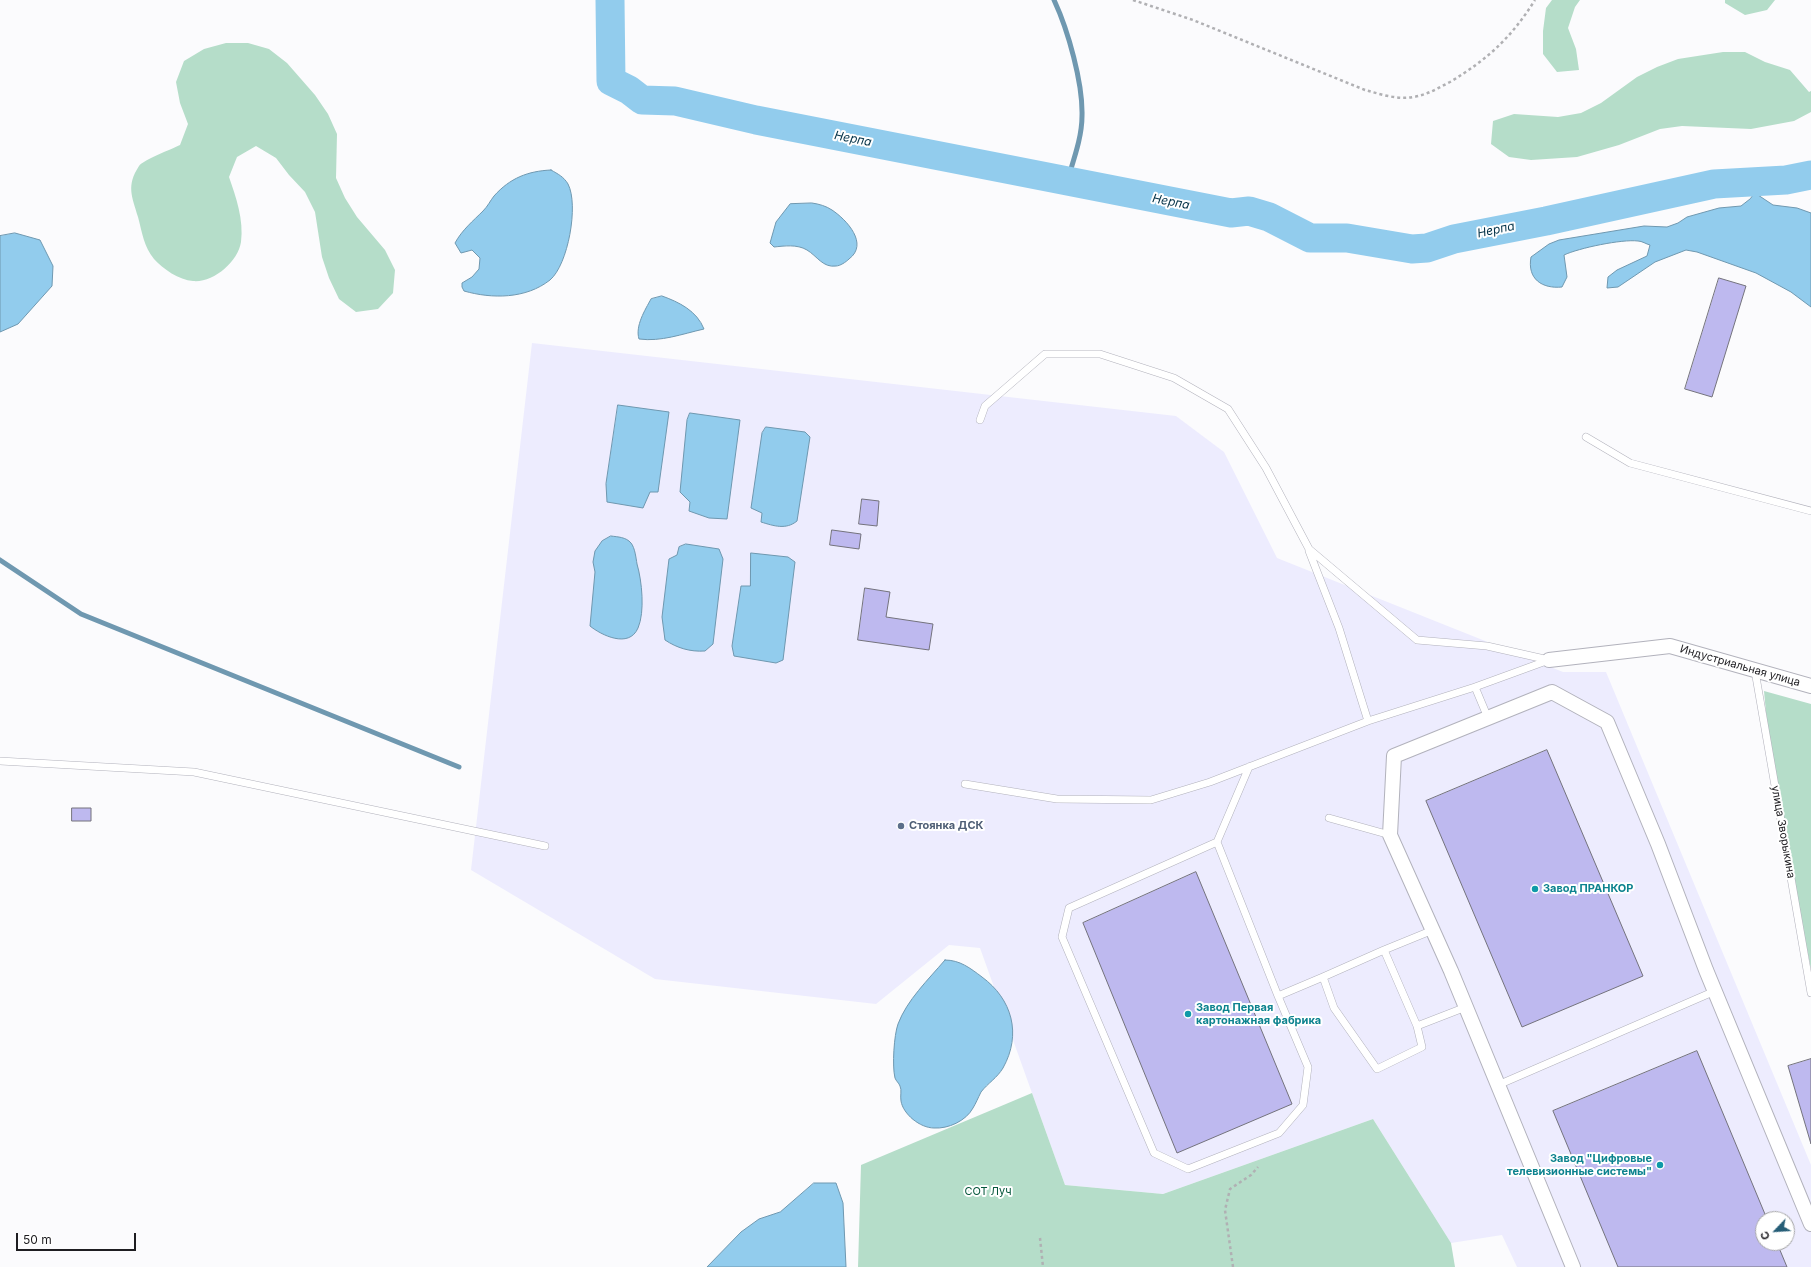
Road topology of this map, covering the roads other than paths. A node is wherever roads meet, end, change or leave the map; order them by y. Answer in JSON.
{"nodes":[{"id":1,"x":980,"y":420,"type":"dead end"},
{"id":2,"x":1586,"y":437,"type":"dead end"},
{"id":3,"x":1811,"y":512,"type":"edge"},
{"id":4,"x":1309,"y":549,"type":"junction"},
{"id":5,"x":1549,"y":660,"type":"junction"},
{"id":6,"x":1755,"y":671,"type":"junction"},
{"id":7,"x":1811,"y":686,"type":"edge"},
{"id":8,"x":1475,"y":687,"type":"junction"},
{"id":9,"x":1488,"y":718,"type":"junction"},
{"id":10,"x":1368,"y":721,"type":"junction"},
{"id":11,"x":0,"y":761,"type":"edge"},
{"id":12,"x":1249,"y":767,"type":"junction"},
{"id":13,"x":965,"y":784,"type":"dead end"},
{"id":14,"x":1329,"y":818,"type":"dead end"},
{"id":15,"x":1390,"y":835,"type":"junction"},
{"id":16,"x":1217,"y":842,"type":"junction"},
{"id":17,"x":545,"y":846,"type":"dead end"},
{"id":18,"x":1433,"y":930,"type":"junction"},
{"id":19,"x":1384,"y":950,"type":"junction"},
{"id":20,"x":1323,"y":977,"type":"junction"},
{"id":21,"x":1715,"y":991,"type":"junction"},
{"id":22,"x":1811,"y":993,"type":"edge"},
{"id":23,"x":1278,"y":996,"type":"junction"},
{"id":24,"x":1466,"y":1007,"type":"junction"},
{"id":25,"x":1417,"y":1026,"type":"junction"},
{"id":26,"x":1498,"y":1085,"type":"junction"},
{"id":27,"x":1811,"y":1224,"type":"edge"},
{"id":28,"x":1573,"y":1267,"type":"edge"}],
"edges":[{"from":1,"to":4,"type":"lane"},
{"from":2,"to":3,"type":"lane"},
{"from":4,"to":5,"type":"lane"},
{"from":4,"to":10,"type":"lane"},
{"from":5,"to":6,"type":"street","name":"Индустриальная улица"},
{"from":5,"to":8,"type":"lane"},
{"from":6,"to":7,"type":"street","name":"Индустриальная улица"},
{"from":6,"to":22,"type":"lane","name":"улица Зворыкина"},
{"from":8,"to":9,"type":"lane"},
{"from":8,"to":10,"type":"lane"},
{"from":9,"to":15,"type":"street"},
{"from":9,"to":21,"type":"street"},
{"from":10,"to":12,"type":"lane"},
{"from":11,"to":17,"type":"lane"},
{"from":12,"to":13,"type":"lane"},
{"from":12,"to":16,"type":"lane"},
{"from":14,"to":15,"type":"lane"},
{"from":15,"to":18,"type":"street"},
{"from":16,"to":23,"type":"lane"},
{"from":16,"to":23,"type":"lane"},
{"from":18,"to":19,"type":"lane"},
{"from":18,"to":24,"type":"street"},
{"from":19,"to":20,"type":"lane"},
{"from":19,"to":25,"type":"lane"},
{"from":20,"to":23,"type":"lane"},
{"from":20,"to":25,"type":"lane"},
{"from":21,"to":26,"type":"lane"},
{"from":21,"to":27,"type":"street"},
{"from":24,"to":25,"type":"lane"},
{"from":24,"to":26,"type":"street"},
{"from":26,"to":28,"type":"street"}]}
